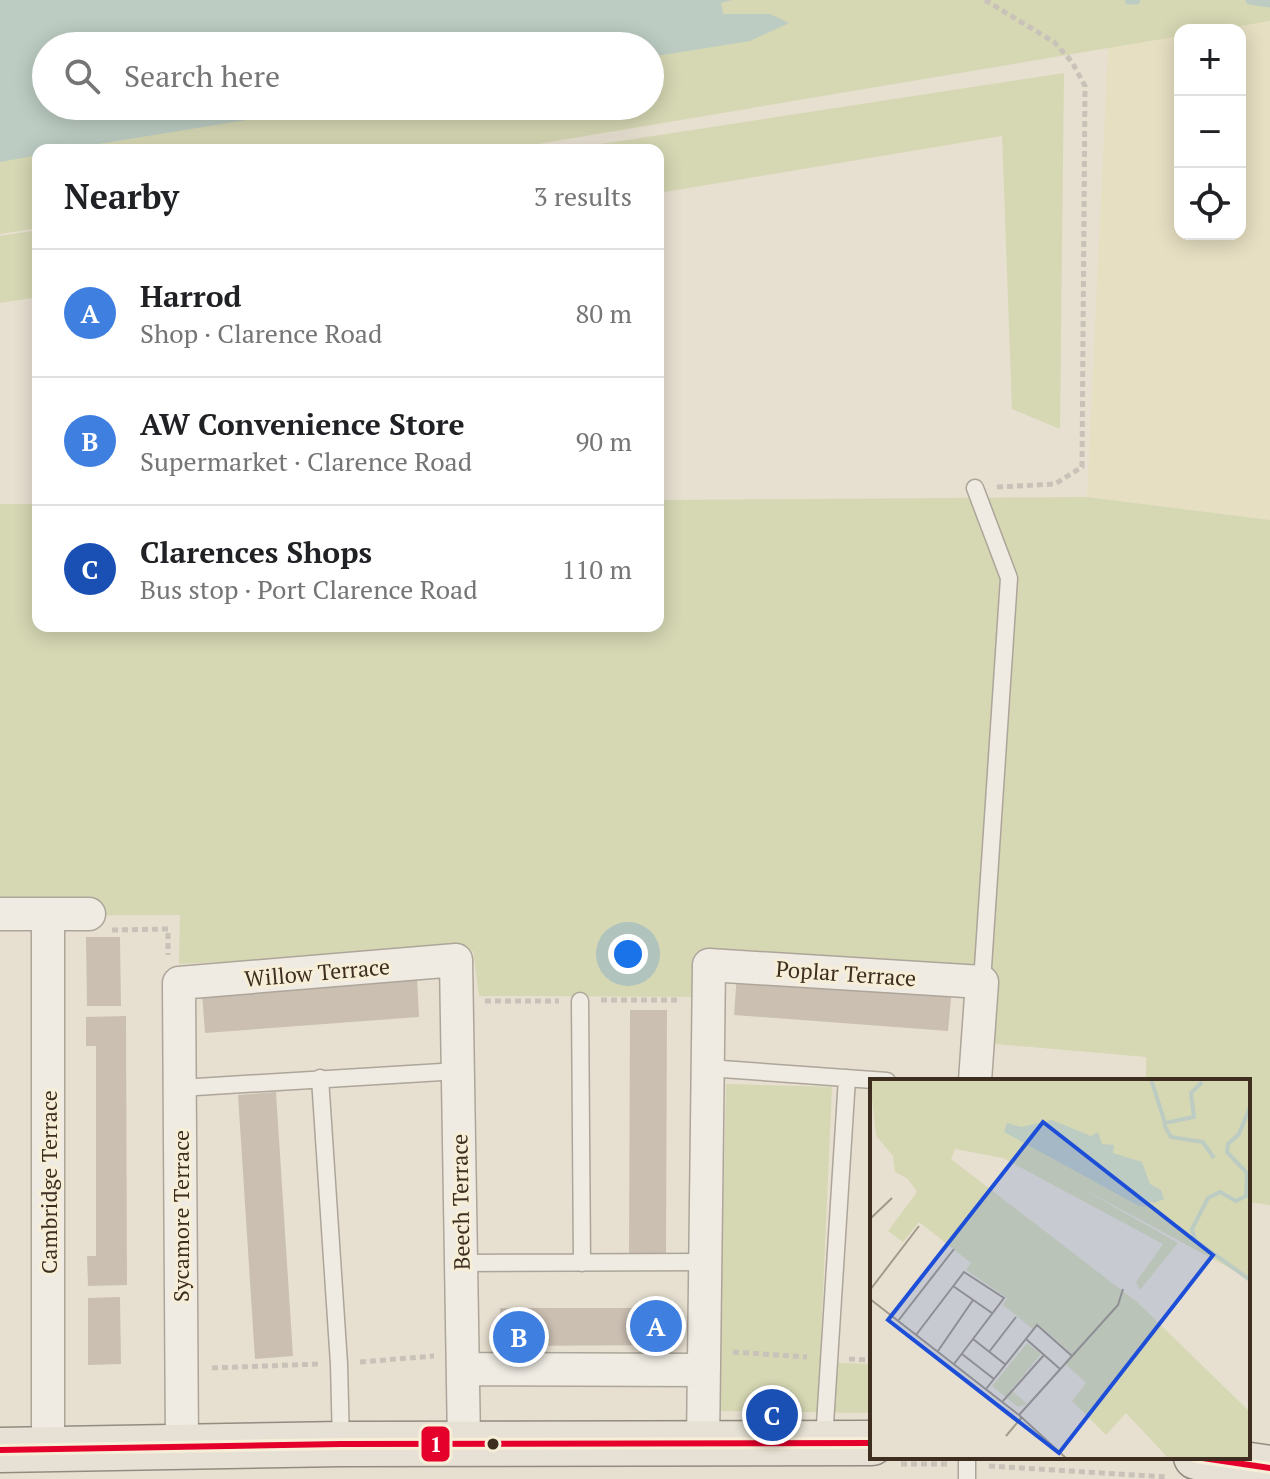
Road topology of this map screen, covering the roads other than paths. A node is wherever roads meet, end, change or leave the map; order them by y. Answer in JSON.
{"nodes":[{"id":1,"x":975,"y":488,"type":"road end"},
{"id":2,"x":0,"y":914,"type":"edge"},
{"id":3,"x":48,"y":914,"type":"junction"},
{"id":4,"x":89,"y":914,"type":"road end"},
{"id":5,"x":456,"y":960,"type":"joint"},
{"id":6,"x":982,"y":982,"type":"junction"},
{"id":7,"x":179,"y":983,"type":"joint"},
{"id":8,"x":580,"y":1001,"type":"dead end"},
{"id":9,"x":708,"y":1068,"type":"junction"},
{"id":10,"x":458,"y":1071,"type":"junction"},
{"id":11,"x":320,"y":1078,"type":"junction"},
{"id":12,"x":847,"y":1078,"type":"junction"},
{"id":13,"x":975,"y":1079,"type":"edge"},
{"id":14,"x":870,"y":1080,"type":"edge"},
{"id":15,"x":180,"y":1088,"type":"junction"},
{"id":16,"x":706,"y":1262,"type":"junction"},
{"id":17,"x":461,"y":1263,"type":"junction"},
{"id":18,"x":582,"y":1263,"type":"junction"},
{"id":19,"x":704,"y":1360,"type":"junction"},
{"id":20,"x":463,"y":1369,"type":"junction"},
{"id":21,"x":464,"y":1443,"type":"junction"},
{"id":22,"x":703,"y":1443,"type":"junction"},
{"id":23,"x":824,"y":1443,"type":"junction"},
{"id":24,"x":870,"y":1443,"type":"edge"},
{"id":25,"x":341,"y":1444,"type":"junction"},
{"id":26,"x":182,"y":1448,"type":"junction"},
{"id":27,"x":48,"y":1449,"type":"junction"},
{"id":28,"x":0,"y":1450,"type":"edge"},
{"id":29,"x":1209,"y":1459,"type":"edge"},
{"id":30,"x":1270,"y":1468,"type":"edge"}],
"edges":[{"from":1,"to":6,"type":"lane"},
{"from":2,"to":3,"type":"street"},
{"from":3,"to":4,"type":"street"},
{"from":3,"to":27,"type":"street","name":"Cambridge Terrace"},
{"from":5,"to":7,"type":"street","name":"Willow Terrace"},
{"from":5,"to":10,"type":"street","name":"Beech Terrace"},
{"from":6,"to":9,"type":"street","name":"Poplar Terrace"},
{"from":6,"to":13,"type":"street"},
{"from":7,"to":15,"type":"street","name":"Sycamore Terrace"},
{"from":8,"to":18,"type":"lane"},
{"from":9,"to":12,"type":"lane"},
{"from":9,"to":16,"type":"street"},
{"from":10,"to":11,"type":"lane"},
{"from":10,"to":17,"type":"street","name":"Beech Terrace"},
{"from":11,"to":15,"type":"lane"},
{"from":11,"to":25,"type":"lane"},
{"from":12,"to":14,"type":"lane"},
{"from":12,"to":23,"type":"lane"},
{"from":15,"to":26,"type":"street","name":"Sycamore Terrace"},
{"from":16,"to":18,"type":"lane"},
{"from":16,"to":19,"type":"street"},
{"from":17,"to":18,"type":"lane"},
{"from":17,"to":20,"type":"street","name":"Beech Terrace"},
{"from":19,"to":20,"type":"street"},
{"from":19,"to":22,"type":"street"},
{"from":20,"to":21,"type":"street","name":"Beech Terrace"},
{"from":21,"to":22,"type":"main road"},
{"from":21,"to":25,"type":"main road"},
{"from":22,"to":23,"type":"main road"},
{"from":23,"to":24,"type":"main road"},
{"from":25,"to":26,"type":"main road"},
{"from":26,"to":27,"type":"main road"},
{"from":27,"to":28,"type":"main road"},
{"from":29,"to":30,"type":"main road"}]}
